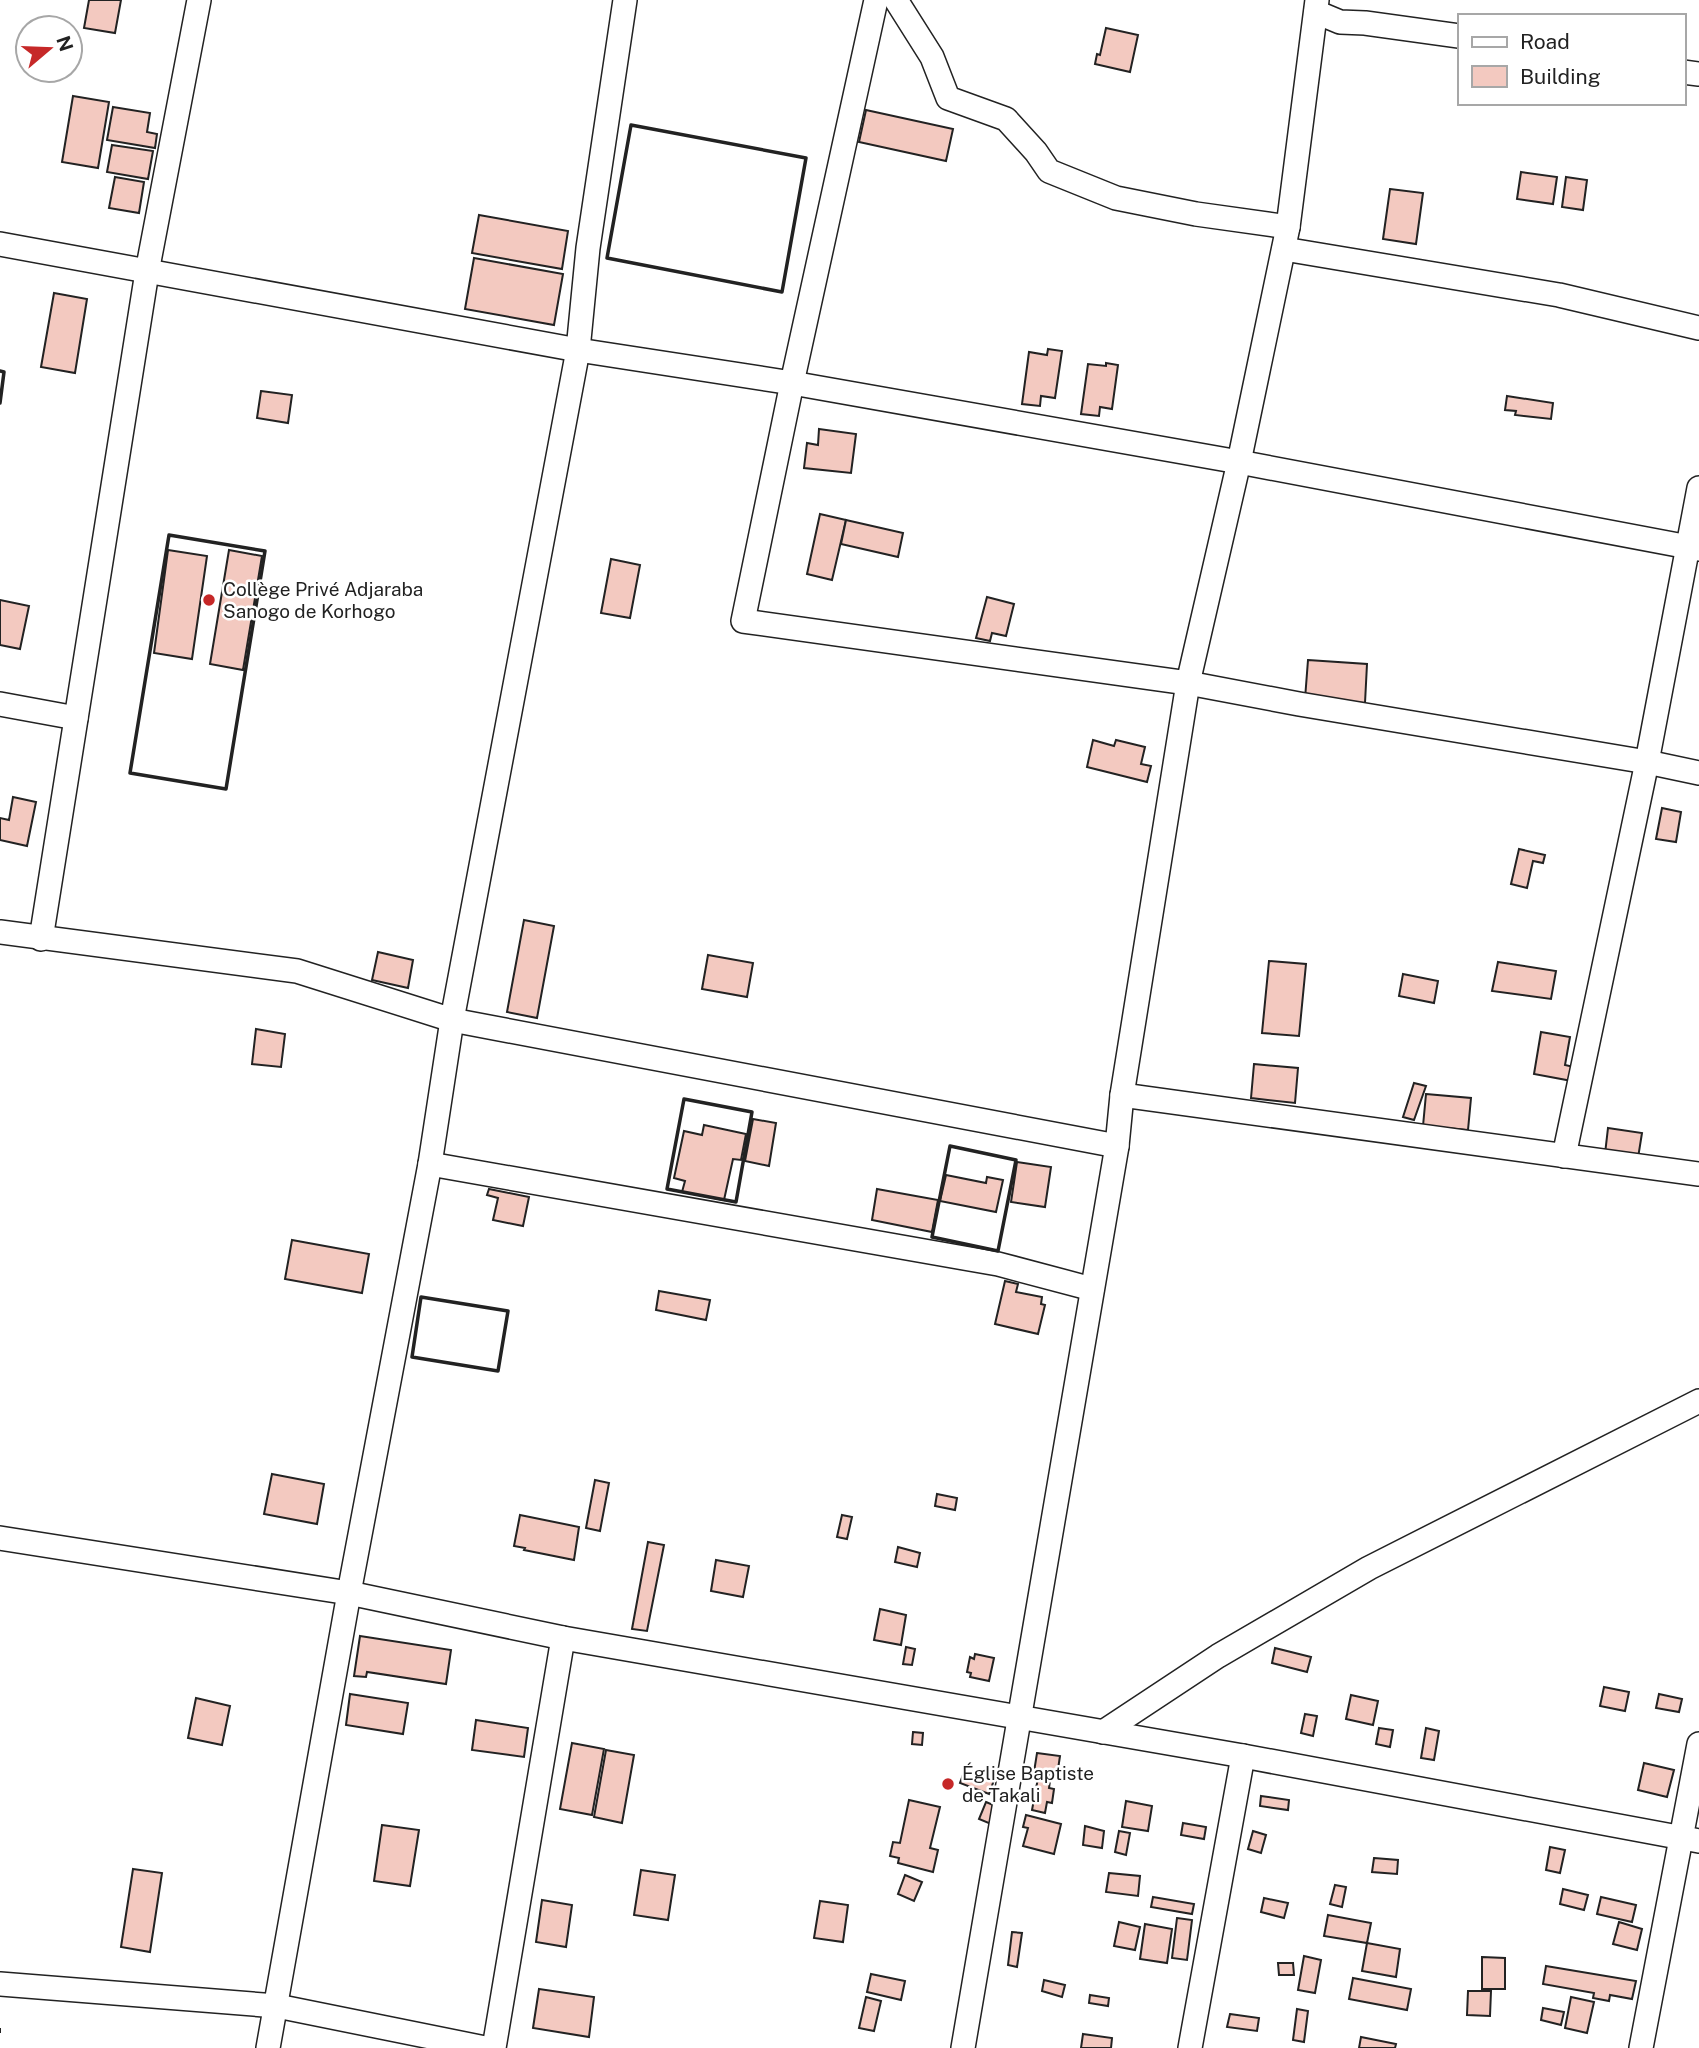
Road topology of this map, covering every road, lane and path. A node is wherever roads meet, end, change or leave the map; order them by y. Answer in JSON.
{"nodes":[{"id":1,"x":199,"y":0,"type":"edge"},
{"id":2,"x":625,"y":0,"type":"edge"},
{"id":3,"x":876,"y":0,"type":"edge"},
{"id":4,"x":896,"y":0,"type":"edge"},
{"id":5,"x":1316,"y":6,"type":"edge"},
{"id":6,"x":1458,"y":36,"type":"edge"},
{"id":7,"x":1286,"y":238,"type":"junction"},
{"id":8,"x":0,"y":244,"type":"edge"},
{"id":9,"x":146,"y":272,"type":"junction"},
{"id":10,"x":1699,"y":328,"type":"edge"},
{"id":11,"x":578,"y":350,"type":"junction"},
{"id":12,"x":792,"y":383,"type":"junction"},
{"id":13,"x":1239,"y":462,"type":"junction"},
{"id":14,"x":1699,"y":488,"type":"edge"},
{"id":15,"x":1694,"y":548,"type":"edge"},
{"id":16,"x":1188,"y":683,"type":"junction"},
{"id":17,"x":0,"y":704,"type":"edge"},
{"id":18,"x":76,"y":718,"type":"junction"},
{"id":19,"x":1647,"y":762,"type":"junction"},
{"id":20,"x":1699,"y":772,"type":"edge"},
{"id":21,"x":0,"y":932,"type":"edge"},
{"id":22,"x":41,"y":939,"type":"junction"},
{"id":23,"x":452,"y":1020,"type":"junction"},
{"id":24,"x":1122,"y":1095,"type":"junction"},
{"id":25,"x":1117,"y":1146,"type":"junction"},
{"id":26,"x":1564,"y":1156,"type":"junction"},
{"id":27,"x":430,"y":1164,"type":"junction"},
{"id":28,"x":1699,"y":1174,"type":"edge"},
{"id":29,"x":1092,"y":1289,"type":"junction"},
{"id":30,"x":1699,"y":1401,"type":"edge"},
{"id":31,"x":0,"y":1538,"type":"edge"},
{"id":32,"x":349,"y":1593,"type":"junction"},
{"id":33,"x":563,"y":1638,"type":"junction"},
{"id":34,"x":1018,"y":1718,"type":"junction"},
{"id":35,"x":1103,"y":1732,"type":"junction"},
{"id":36,"x":1699,"y":1744,"type":"edge"},
{"id":37,"x":1243,"y":1756,"type":"junction"},
{"id":38,"x":1690,"y":1840,"type":"edge"},
{"id":39,"x":0,"y":1984,"type":"edge"},
{"id":40,"x":277,"y":2006,"type":"junction"},
{"id":41,"x":268,"y":2048,"type":"edge"},
{"id":42,"x":485,"y":2048,"type":"edge"},
{"id":43,"x":494,"y":2048,"type":"edge"},
{"id":44,"x":962,"y":2048,"type":"edge"},
{"id":45,"x":1190,"y":2048,"type":"edge"},
{"id":46,"x":1641,"y":2048,"type":"edge"}],
"edges":[{"from":1,"to":9,"type":"street"},
{"from":2,"to":11,"type":"street"},
{"from":3,"to":12,"type":"street"},
{"from":4,"to":7,"type":"street"},
{"from":5,"to":6,"type":"street"},
{"from":5,"to":7,"type":"street"},
{"from":7,"to":10,"type":"street"},
{"from":7,"to":13,"type":"street"},
{"from":8,"to":9,"type":"street"},
{"from":9,"to":11,"type":"street"},
{"from":9,"to":18,"type":"street"},
{"from":11,"to":12,"type":"street"},
{"from":11,"to":23,"type":"street"},
{"from":12,"to":13,"type":"street"},
{"from":12,"to":16,"type":"street"},
{"from":13,"to":15,"type":"street"},
{"from":13,"to":16,"type":"street"},
{"from":14,"to":15,"type":"street"},
{"from":15,"to":19,"type":"street"},
{"from":16,"to":19,"type":"street"},
{"from":16,"to":24,"type":"street"},
{"from":17,"to":18,"type":"street"},
{"from":18,"to":22,"type":"street"},
{"from":19,"to":20,"type":"street"},
{"from":19,"to":26,"type":"street"},
{"from":21,"to":22,"type":"street"},
{"from":22,"to":23,"type":"street"},
{"from":23,"to":25,"type":"street"},
{"from":23,"to":27,"type":"street"},
{"from":24,"to":25,"type":"street"},
{"from":24,"to":26,"type":"street"},
{"from":25,"to":29,"type":"street"},
{"from":26,"to":28,"type":"street"},
{"from":27,"to":29,"type":"street"},
{"from":27,"to":32,"type":"street"},
{"from":29,"to":34,"type":"street"},
{"from":30,"to":35,"type":"street"},
{"from":31,"to":32,"type":"street"},
{"from":32,"to":33,"type":"street"},
{"from":32,"to":40,"type":"street"},
{"from":33,"to":34,"type":"street"},
{"from":33,"to":43,"type":"street"},
{"from":34,"to":35,"type":"street"},
{"from":34,"to":44,"type":"street"},
{"from":35,"to":37,"type":"street"},
{"from":36,"to":38,"type":"street"},
{"from":37,"to":38,"type":"street"},
{"from":37,"to":45,"type":"street"},
{"from":38,"to":46,"type":"street"},
{"from":39,"to":40,"type":"street"},
{"from":40,"to":41,"type":"street"},
{"from":40,"to":42,"type":"street"}]}
